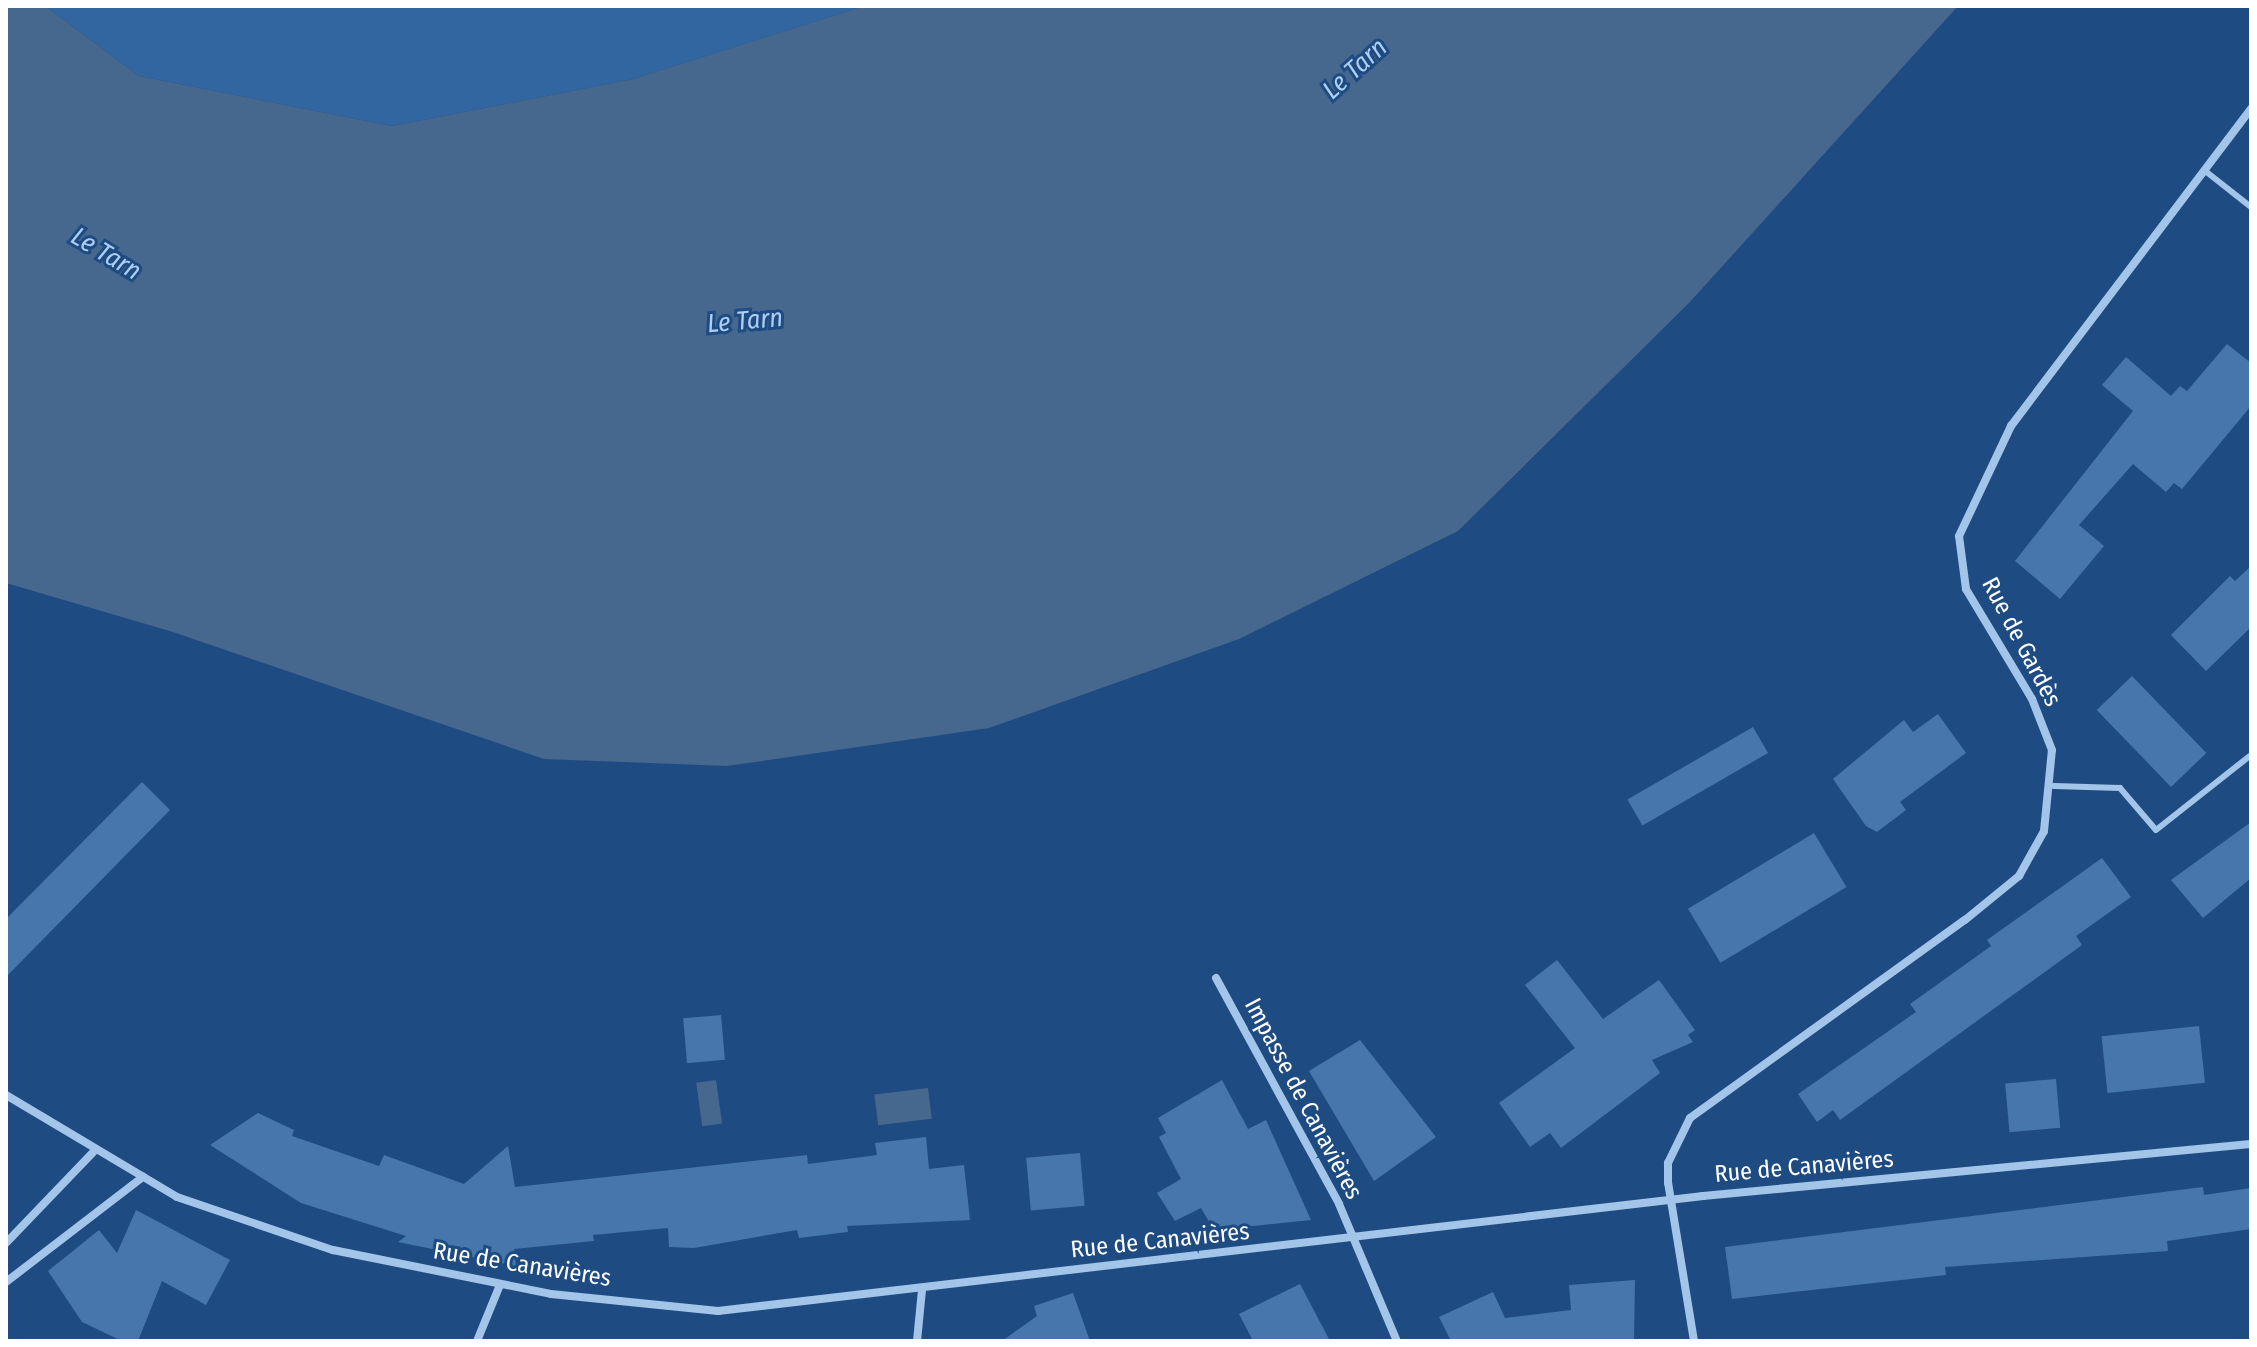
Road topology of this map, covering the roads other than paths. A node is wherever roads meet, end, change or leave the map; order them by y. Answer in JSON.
{"nodes":[{"id":1,"x":2251,"y":109,"type":"edge"},
{"id":2,"x":2204,"y":170,"type":"junction"},
{"id":3,"x":2251,"y":207,"type":"edge"},
{"id":4,"x":2251,"y":755,"type":"edge"},
{"id":5,"x":2054,"y":786,"type":"junction"},
{"id":6,"x":1216,"y":978,"type":"dead end"},
{"id":7,"x":6,"y":1095,"type":"edge"},
{"id":8,"x":2251,"y":1144,"type":"edge"},
{"id":9,"x":96,"y":1149,"type":"junction"},
{"id":10,"x":143,"y":1177,"type":"junction"},
{"id":11,"x":1669,"y":1202,"type":"junction"},
{"id":12,"x":1353,"y":1240,"type":"junction"},
{"id":13,"x":6,"y":1243,"type":"edge"},
{"id":14,"x":6,"y":1282,"type":"edge"},
{"id":15,"x":500,"y":1285,"type":"junction"},
{"id":16,"x":922,"y":1290,"type":"junction"},
{"id":17,"x":477,"y":1341,"type":"edge"},
{"id":18,"x":917,"y":1341,"type":"edge"},
{"id":19,"x":1397,"y":1341,"type":"edge"},
{"id":20,"x":1694,"y":1341,"type":"edge"}],
"edges":[{"from":1,"to":2,"type":"street","name":"Rue de Gardès"},
{"from":2,"to":3,"type":"lane"},
{"from":2,"to":5,"type":"street","name":"Rue de Gardès"},
{"from":4,"to":5,"type":"lane"},
{"from":5,"to":11,"type":"street","name":"Rue de Gardès"},
{"from":6,"to":12,"type":"street","name":"Impasse de Canavières"},
{"from":7,"to":9,"type":"street","name":"Rue de Canavières"},
{"from":8,"to":11,"type":"street","name":"Rue de Canavières"},
{"from":9,"to":10,"type":"street","name":"Rue de Canavières"},
{"from":9,"to":13,"type":"street"},
{"from":10,"to":14,"type":"street"},
{"from":10,"to":15,"type":"street","name":"Rue de Canavières"},
{"from":11,"to":12,"type":"street","name":"Rue de Canavières"},
{"from":11,"to":20,"type":"street","name":"Rue de Gardès"},
{"from":12,"to":16,"type":"street","name":"Rue de Canavières"},
{"from":12,"to":19,"type":"street","name":"Impasse de Canavières"},
{"from":15,"to":16,"type":"street","name":"Rue de Canavières"},
{"from":15,"to":17,"type":"street"},
{"from":16,"to":18,"type":"street"}]}
